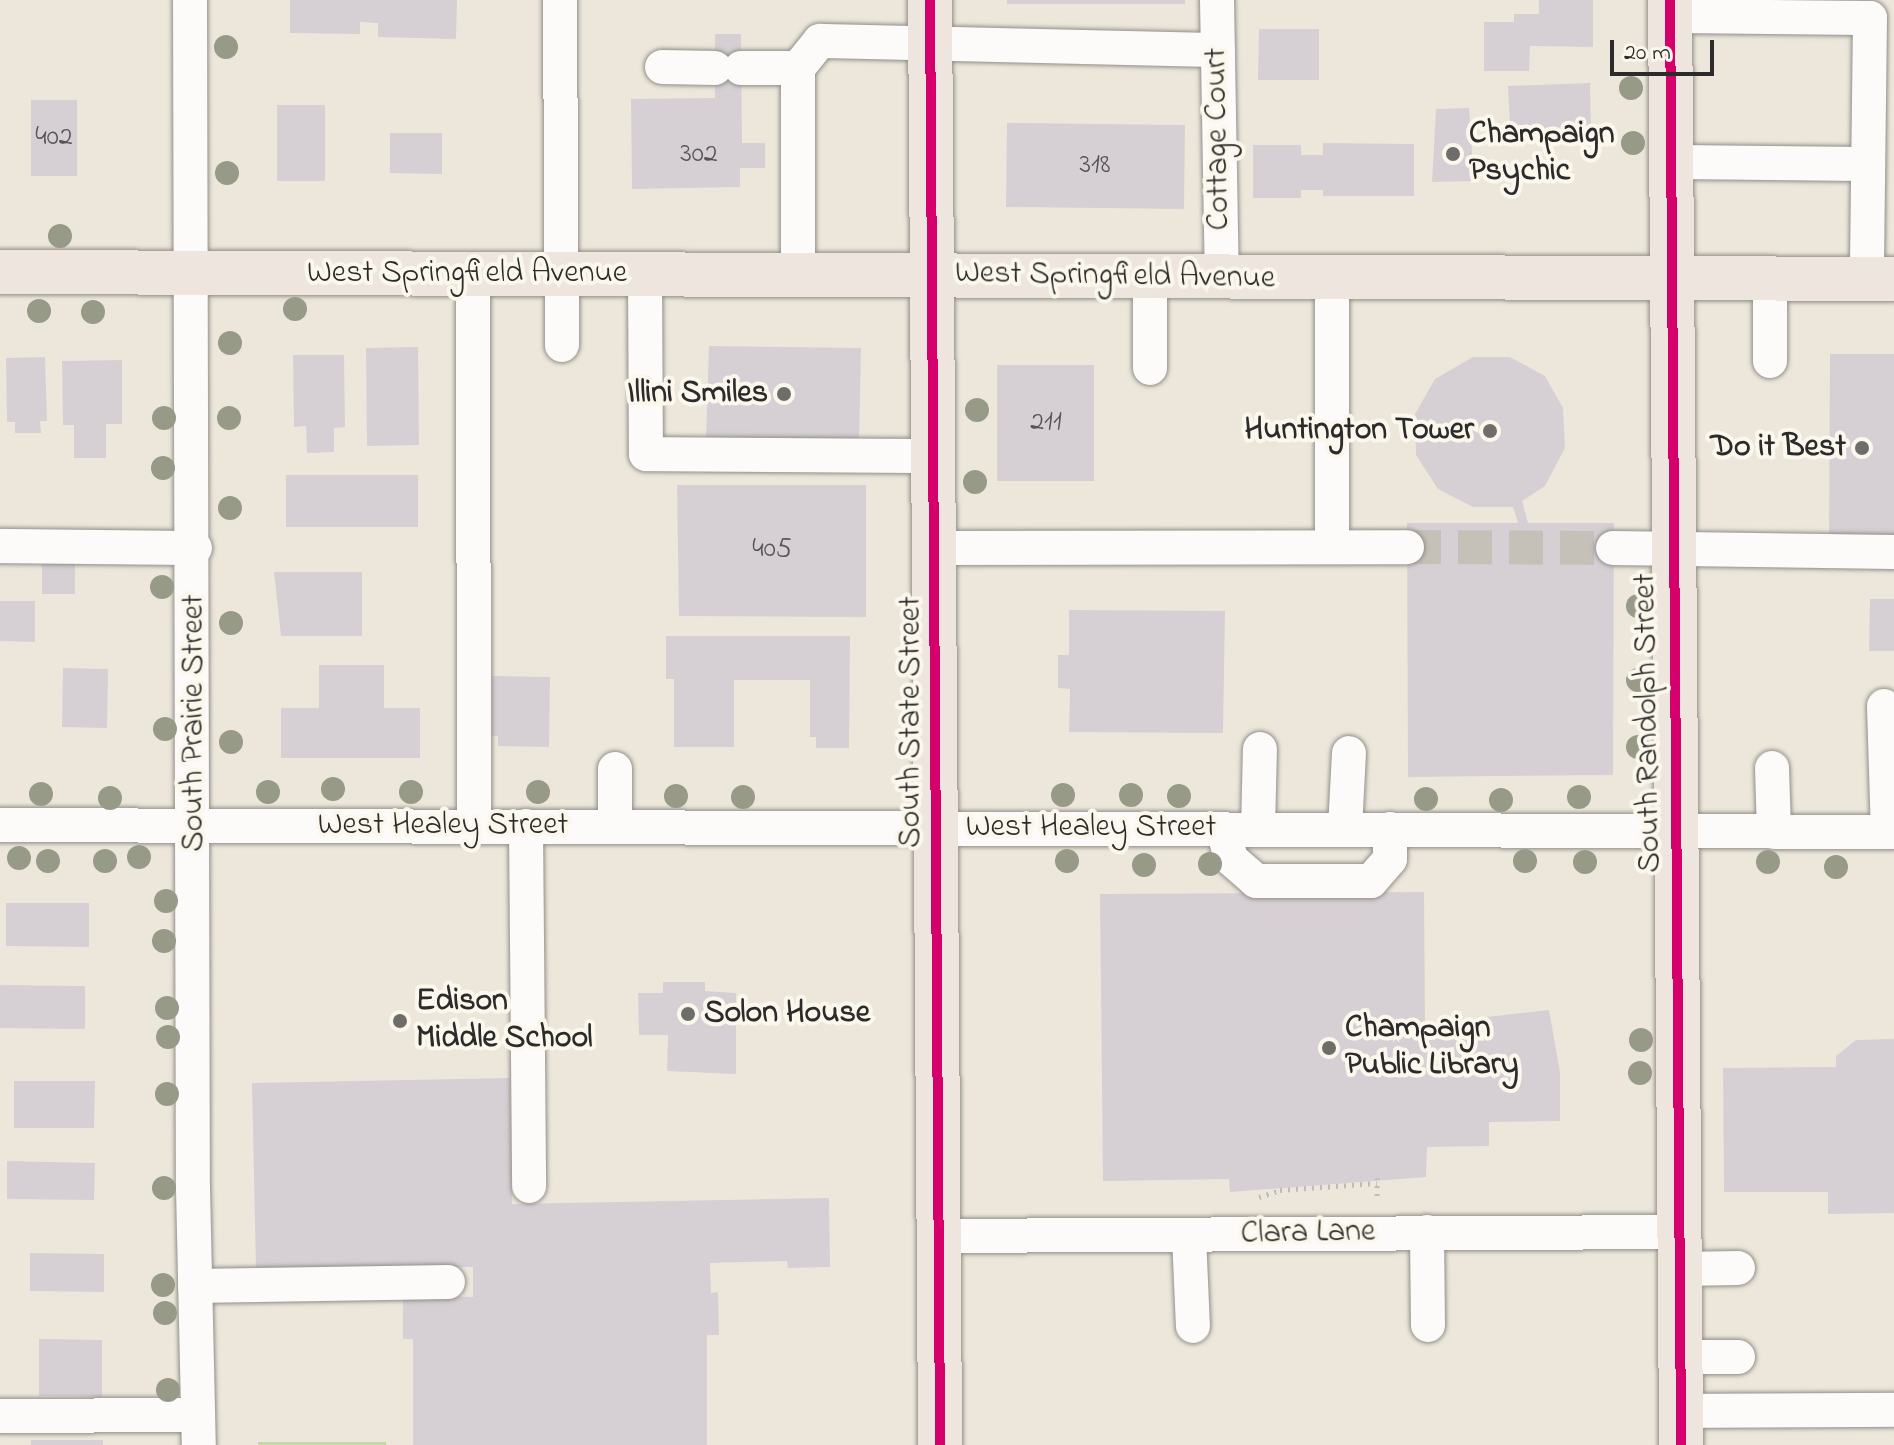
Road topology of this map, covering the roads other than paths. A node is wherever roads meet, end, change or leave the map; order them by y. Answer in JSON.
{"nodes":[{"id":1,"x":190,"y":0,"type":"edge"},
{"id":2,"x":560,"y":0,"type":"edge"},
{"id":3,"x":930,"y":0,"type":"edge"},
{"id":4,"x":1217,"y":0,"type":"edge"},
{"id":5,"x":1670,"y":8,"type":"edge"},
{"id":6,"x":1879,"y":18,"type":"edge"},
{"id":7,"x":930,"y":43,"type":"junction"},
{"id":8,"x":1218,"y":50,"type":"junction"},
{"id":9,"x":662,"y":67,"type":"dead end"},
{"id":10,"x":798,"y":68,"type":"junction"},
{"id":11,"x":1671,"y":162,"type":"junction"},
{"id":12,"x":1868,"y":164,"type":"junction"},
{"id":13,"x":0,"y":272,"type":"edge"},
{"id":14,"x":190,"y":273,"type":"junction"},
{"id":15,"x":560,"y":273,"type":"junction"},
{"id":16,"x":473,"y":274,"type":"junction"},
{"id":17,"x":645,"y":274,"type":"junction"},
{"id":18,"x":798,"y":274,"type":"junction"},
{"id":19,"x":932,"y":275,"type":"junction"},
{"id":20,"x":1150,"y":278,"type":"junction"},
{"id":21,"x":1222,"y":278,"type":"junction"},
{"id":22,"x":1672,"y":278,"type":"junction"},
{"id":23,"x":1770,"y":278,"type":"junction"},
{"id":24,"x":1332,"y":279,"type":"junction"},
{"id":25,"x":1880,"y":279,"type":"edge"},
{"id":26,"x":562,"y":345,"type":"dead end"},
{"id":27,"x":1770,"y":361,"type":"dead end"},
{"id":28,"x":1150,"y":368,"type":"dead end"},
{"id":29,"x":936,"y":456,"type":"junction"},
{"id":30,"x":1332,"y":545,"type":"junction"},
{"id":31,"x":0,"y":546,"type":"edge"},
{"id":32,"x":1407,"y":547,"type":"tunnel mouth"},
{"id":33,"x":195,"y":548,"type":"junction"},
{"id":34,"x":937,"y":548,"type":"junction"},
{"id":35,"x":1613,"y":548,"type":"tunnel mouth"},
{"id":36,"x":1674,"y":552,"type":"junction"},
{"id":37,"x":1894,"y":552,"type":"edge"},
{"id":38,"x":1884,"y":706,"type":"dead end"},
{"id":39,"x":1260,"y":749,"type":"dead end"},
{"id":40,"x":1349,"y":753,"type":"dead end"},
{"id":41,"x":1772,"y":768,"type":"dead end"},
{"id":42,"x":615,"y":769,"type":"dead end"},
{"id":43,"x":0,"y":825,"type":"edge"},
{"id":44,"x":195,"y":825,"type":"junction"},
{"id":45,"x":474,"y":826,"type":"junction"},
{"id":46,"x":526,"y":826,"type":"junction"},
{"id":47,"x":615,"y":826,"type":"junction"},
{"id":48,"x":938,"y":828,"type":"junction"},
{"id":49,"x":1223,"y":829,"type":"junction"},
{"id":50,"x":1258,"y":829,"type":"junction"},
{"id":51,"x":1345,"y":829,"type":"junction"},
{"id":52,"x":1390,"y":829,"type":"junction"},
{"id":53,"x":1676,"y":831,"type":"junction"},
{"id":54,"x":1774,"y":832,"type":"junction"},
{"id":55,"x":1891,"y":832,"type":"edge"},
{"id":56,"x":529,"y":1186,"type":"dead end"},
{"id":57,"x":1427,"y":1232,"type":"junction"},
{"id":58,"x":937,"y":1236,"type":"junction"},
{"id":59,"x":1189,"y":1236,"type":"junction"},
{"id":60,"x":1680,"y":1250,"type":"junction"},
{"id":61,"x":1738,"y":1268,"type":"dead end"},
{"id":62,"x":448,"y":1282,"type":"dead end"},
{"id":63,"x":195,"y":1286,"type":"junction"},
{"id":64,"x":1428,"y":1325,"type":"dead end"},
{"id":65,"x":1193,"y":1326,"type":"dead end"},
{"id":66,"x":1681,"y":1357,"type":"junction"},
{"id":67,"x":1738,"y":1357,"type":"dead end"},
{"id":68,"x":1894,"y":1410,"type":"edge"},
{"id":69,"x":0,"y":1416,"type":"edge"},
{"id":70,"x":1681,"y":1428,"type":"edge"},
{"id":71,"x":199,"y":1430,"type":"edge"},
{"id":72,"x":940,"y":1445,"type":"edge"}],
"edges":[{"from":1,"to":14,"type":"street","name":"South Prairie Street"},
{"from":2,"to":15,"type":"street"},
{"from":3,"to":7,"type":"main road","name":"South State Street"},
{"from":4,"to":8,"type":"street","name":"Cottage Court"},
{"from":5,"to":6,"type":"street"},
{"from":5,"to":11,"type":"main road","name":"South Randolph Street"},
{"from":6,"to":12,"type":"street"},
{"from":7,"to":8,"type":"street"},
{"from":7,"to":10,"type":"street"},
{"from":7,"to":19,"type":"main road","name":"South State Street"},
{"from":8,"to":21,"type":"street","name":"Cottage Court"},
{"from":9,"to":10,"type":"street"},
{"from":10,"to":18,"type":"street"},
{"from":11,"to":12,"type":"street"},
{"from":11,"to":22,"type":"main road","name":"South Randolph Street"},
{"from":12,"to":25,"type":"street"},
{"from":13,"to":14,"type":"main road","name":"West Springfield Avenue"},
{"from":14,"to":16,"type":"main road","name":"West Springfield Avenue"},
{"from":14,"to":33,"type":"street","name":"South Prairie Street"},
{"from":15,"to":16,"type":"main road","name":"West Springfield Avenue"},
{"from":15,"to":17,"type":"main road","name":"West Springfield Avenue"},
{"from":15,"to":26,"type":"street"},
{"from":16,"to":45,"type":"street"},
{"from":17,"to":18,"type":"main road","name":"West Springfield Avenue"},
{"from":17,"to":29,"type":"street"},
{"from":18,"to":19,"type":"main road","name":"West Springfield Avenue"},
{"from":19,"to":20,"type":"main road","name":"West Springfield Avenue"},
{"from":19,"to":29,"type":"main road","name":"South State Street"},
{"from":20,"to":21,"type":"main road","name":"West Springfield Avenue"},
{"from":20,"to":28,"type":"street"},
{"from":21,"to":24,"type":"main road","name":"West Springfield Avenue"},
{"from":22,"to":23,"type":"main road","name":"West Springfield Avenue"},
{"from":22,"to":24,"type":"main road","name":"West Springfield Avenue"},
{"from":22,"to":36,"type":"main road","name":"South Randolph Street"},
{"from":23,"to":25,"type":"main road","name":"West Springfield Avenue"},
{"from":23,"to":27,"type":"street"},
{"from":24,"to":30,"type":"street"},
{"from":29,"to":34,"type":"main road","name":"South State Street"},
{"from":30,"to":32,"type":"street"},
{"from":30,"to":34,"type":"street"},
{"from":31,"to":33,"type":"street"},
{"from":33,"to":44,"type":"street","name":"South Prairie Street"},
{"from":34,"to":48,"type":"main road","name":"South State Street"},
{"from":35,"to":36,"type":"street"},
{"from":36,"to":37,"type":"street"},
{"from":36,"to":53,"type":"main road","name":"South Randolph Street"},
{"from":38,"to":55,"type":"street"},
{"from":39,"to":50,"type":"street"},
{"from":40,"to":51,"type":"street"},
{"from":41,"to":54,"type":"street"},
{"from":42,"to":47,"type":"street"},
{"from":43,"to":44,"type":"street","name":"West Healey Street"},
{"from":44,"to":45,"type":"street","name":"West Healey Street"},
{"from":44,"to":63,"type":"street","name":"South Prairie Street"},
{"from":45,"to":46,"type":"street","name":"West Healey Street"},
{"from":46,"to":47,"type":"street","name":"West Healey Street"},
{"from":46,"to":56,"type":"street"},
{"from":47,"to":48,"type":"street","name":"West Healey Street"},
{"from":48,"to":49,"type":"street","name":"West Healey Street"},
{"from":48,"to":58,"type":"main road","name":"South State Street"},
{"from":49,"to":50,"type":"street","name":"West Healey Street"},
{"from":49,"to":52,"type":"street"},
{"from":50,"to":51,"type":"street","name":"West Healey Street"},
{"from":51,"to":52,"type":"street","name":"West Healey Street"},
{"from":52,"to":53,"type":"street","name":"West Healey Street"},
{"from":53,"to":54,"type":"street","name":"West Healey Street"},
{"from":53,"to":60,"type":"main road","name":"South Randolph Street"},
{"from":54,"to":55,"type":"street","name":"West Healey Street"},
{"from":57,"to":59,"type":"street","name":"Clara Lane"},
{"from":57,"to":60,"type":"street","name":"Clara Lane"},
{"from":57,"to":64,"type":"street"},
{"from":58,"to":59,"type":"street","name":"Clara Lane"},
{"from":58,"to":72,"type":"main road","name":"South State Street"},
{"from":59,"to":65,"type":"street"},
{"from":60,"to":61,"type":"street","name":"Clara Lane"},
{"from":60,"to":66,"type":"main road","name":"South Randolph Street"},
{"from":62,"to":63,"type":"street"},
{"from":63,"to":71,"type":"street","name":"South Prairie Street"},
{"from":66,"to":67,"type":"street"},
{"from":66,"to":70,"type":"main road","name":"South Randolph Street"},
{"from":68,"to":70,"type":"street"},
{"from":69,"to":71,"type":"street"}]}
